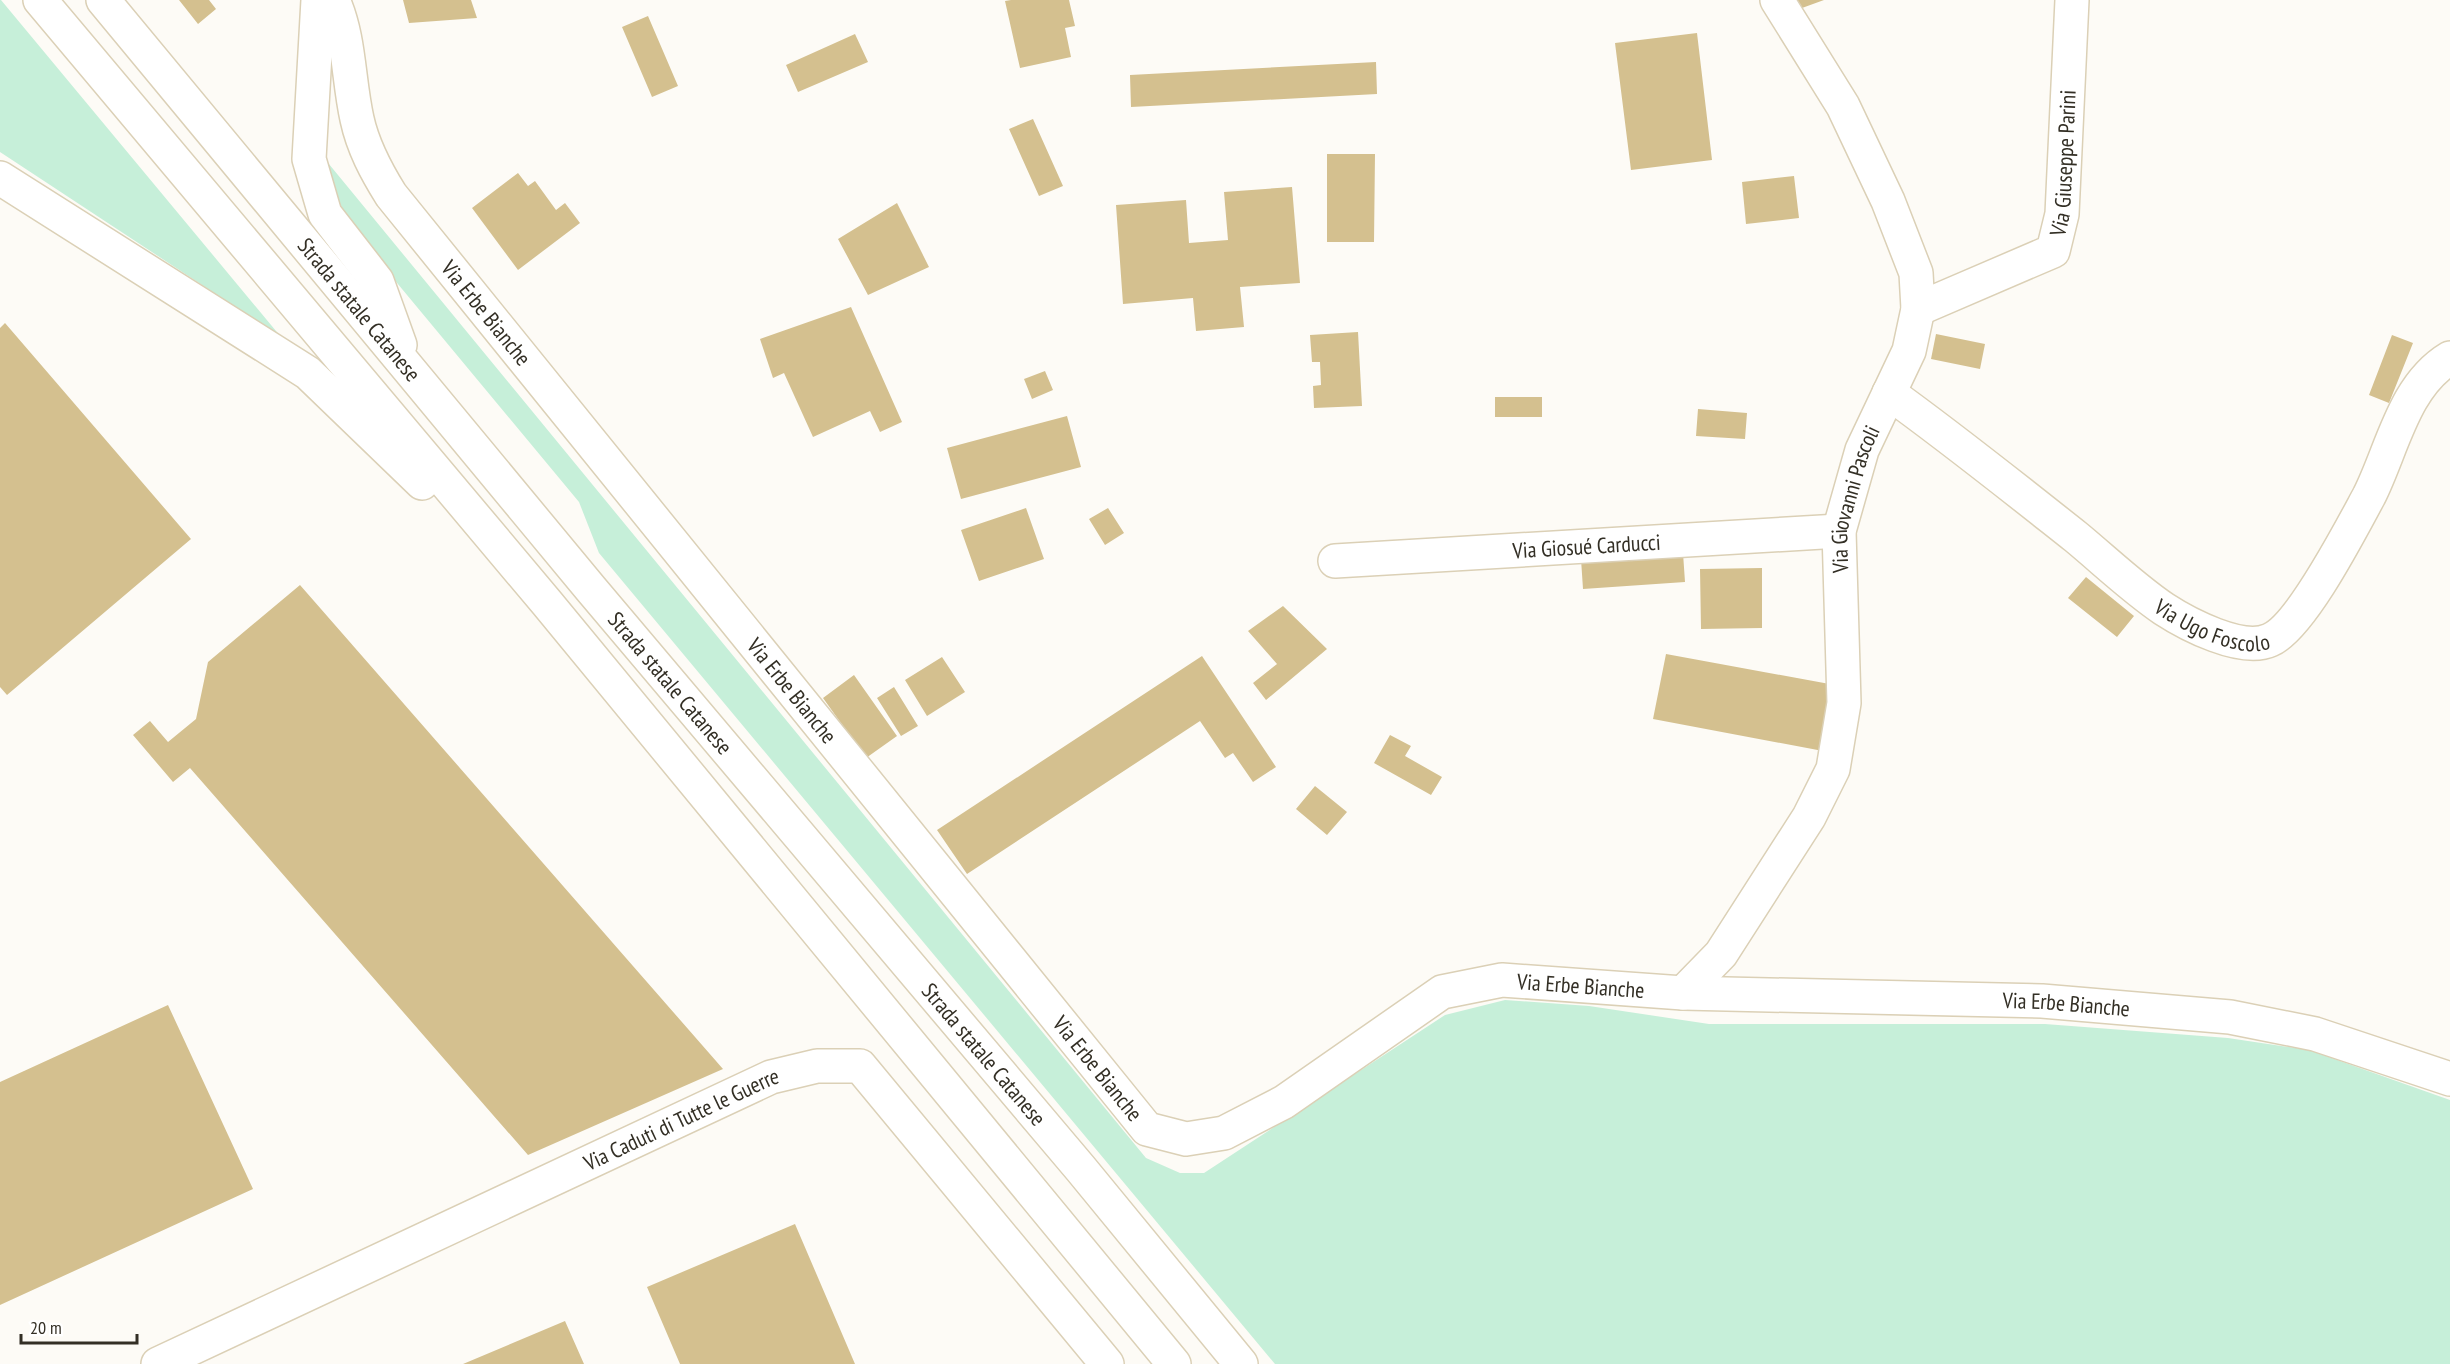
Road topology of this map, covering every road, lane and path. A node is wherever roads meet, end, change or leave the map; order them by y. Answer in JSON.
{"nodes":[{"id":1,"x":40,"y":0,"type":"edge"},
{"id":2,"x":103,"y":0,"type":"edge"},
{"id":3,"x":318,"y":0,"type":"edge"},
{"id":4,"x":333,"y":0,"type":"edge"},
{"id":5,"x":1777,"y":0,"type":"edge"},
{"id":6,"x":2072,"y":0,"type":"edge"},
{"id":7,"x":0,"y":178,"type":"edge"},
{"id":8,"x":1918,"y":309,"type":"junction"},
{"id":9,"x":2450,"y":358,"type":"edge"},
{"id":10,"x":408,"y":366,"type":"junction"},
{"id":11,"x":1889,"y":393,"type":"junction"},
{"id":12,"x":1839,"y":531,"type":"junction"},
{"id":13,"x":1335,"y":561,"type":"dead end"},
{"id":14,"x":547,"y":603,"type":"junction"},
{"id":15,"x":1683,"y":993,"type":"junction"},
{"id":16,"x":2450,"y":1079,"type":"edge"},
{"id":17,"x":158,"y":1364,"type":"edge"},
{"id":18,"x":1107,"y":1364,"type":"edge"},
{"id":19,"x":1174,"y":1364,"type":"edge"},
{"id":20,"x":1241,"y":1364,"type":"edge"}],
"edges":[{"from":1,"to":14,"type":"street","name":"Strada statale Catanese"},
{"from":2,"to":10,"type":"street","name":"Strada statale Catanese"},
{"from":3,"to":10,"type":"street"},
{"from":4,"to":15,"type":"street","name":"Via Erbe Bianche"},
{"from":5,"to":8,"type":"street","name":"Via Giovanni Pascoli"},
{"from":6,"to":8,"type":"street","name":"Via Giuseppe Parini"},
{"from":7,"to":14,"type":"street"},
{"from":8,"to":11,"type":"street","name":"Via Giovanni Pascoli"},
{"from":9,"to":11,"type":"street","name":"Via Ugo Foscolo"},
{"from":10,"to":20,"type":"street","name":"Strada statale Catanese"},
{"from":11,"to":12,"type":"street","name":"Via Giovanni Pascoli"},
{"from":12,"to":13,"type":"street","name":"Via Giosué Carducci"},
{"from":12,"to":15,"type":"street","name":"Via Giovanni Pascoli"},
{"from":14,"to":19,"type":"street","name":"Strada statale Catanese"},
{"from":15,"to":16,"type":"street","name":"Via Erbe Bianche"},
{"from":17,"to":18,"type":"street","name":"Via Caduti di Tutte le Guerre"}]}
